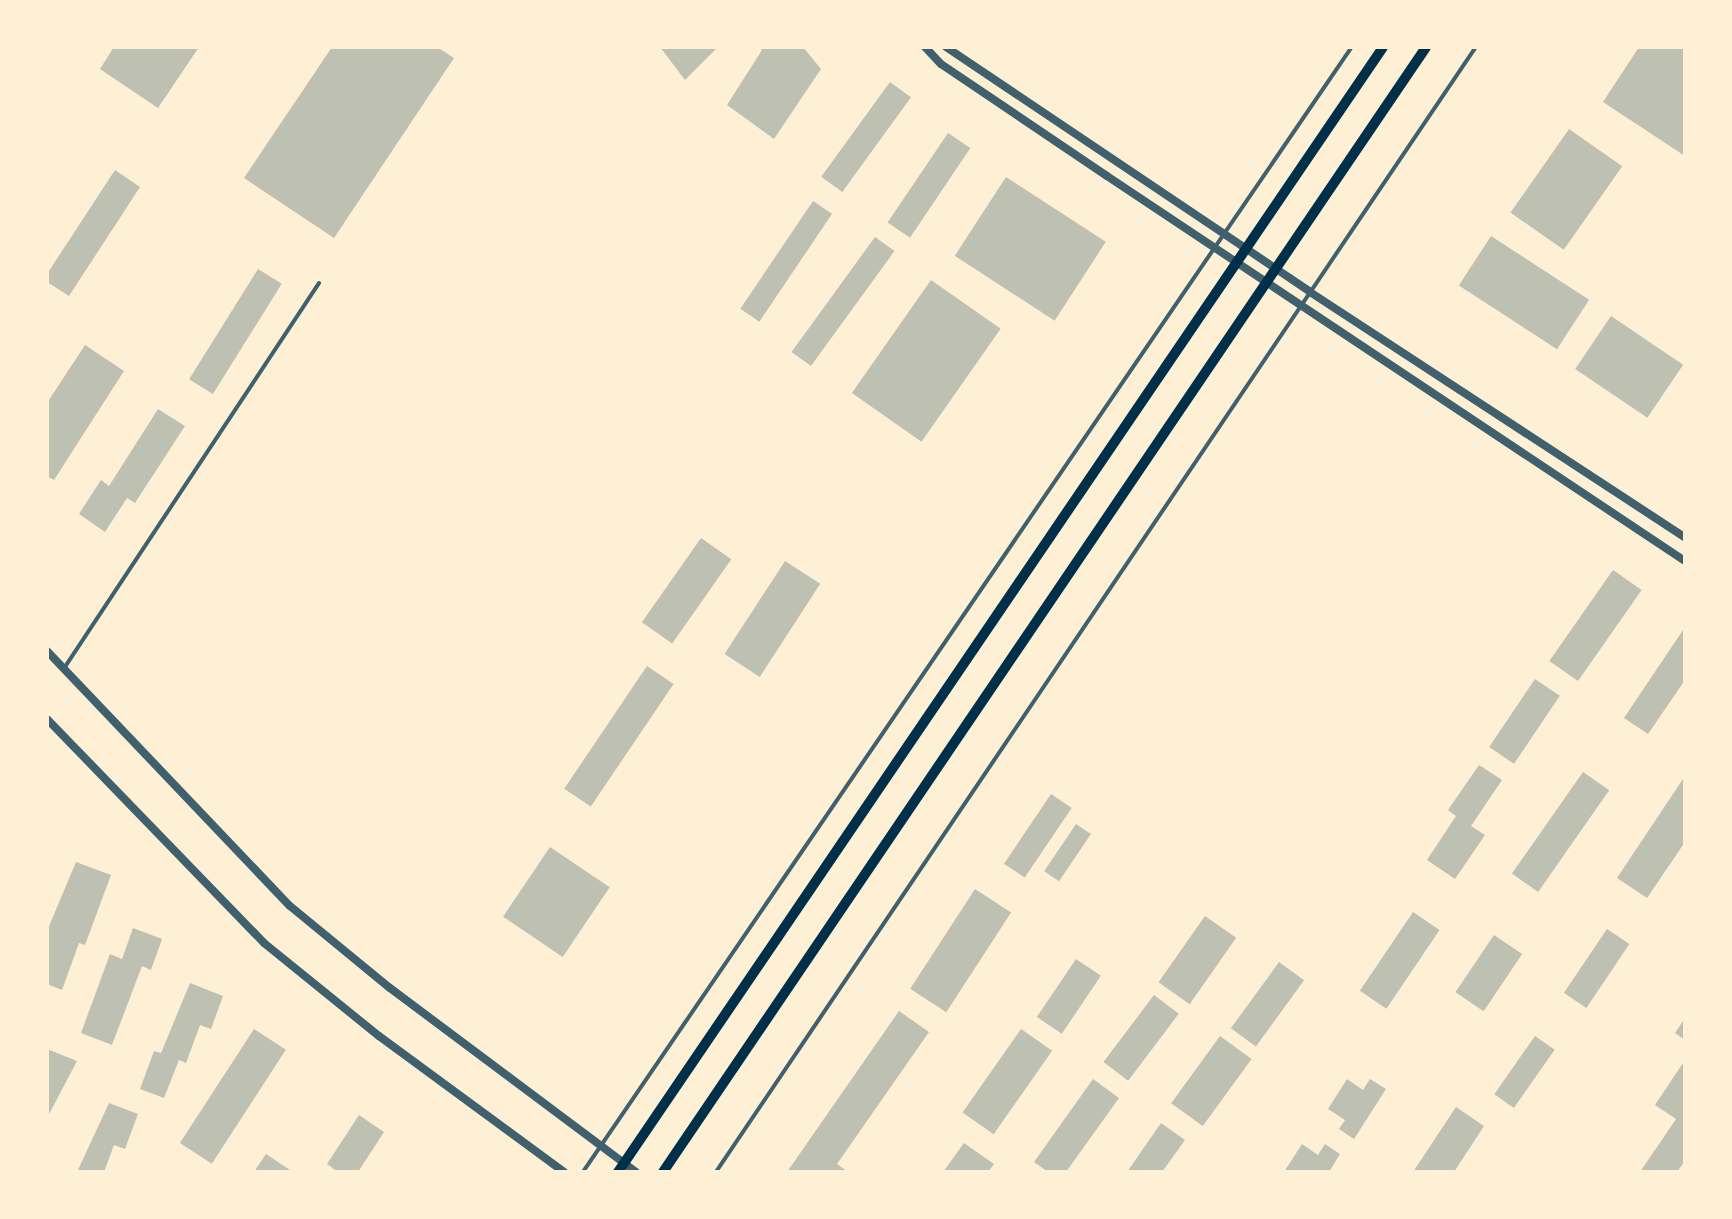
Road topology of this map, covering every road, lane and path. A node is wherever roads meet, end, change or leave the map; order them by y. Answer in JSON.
{"nodes":[{"id":1,"x":925,"y":47,"type":"edge"},
{"id":2,"x":946,"y":47,"type":"edge"},
{"id":3,"x":1352,"y":47,"type":"edge"},
{"id":4,"x":1383,"y":47,"type":"edge"},
{"id":5,"x":1426,"y":47,"type":"edge"},
{"id":6,"x":1476,"y":47,"type":"edge"},
{"id":7,"x":1224,"y":232,"type":"junction"},
{"id":8,"x":1215,"y":246,"type":"junction"},
{"id":9,"x":1244,"y":247,"type":"junction"},
{"id":10,"x":1235,"y":260,"type":"junction"},
{"id":11,"x":1273,"y":267,"type":"junction"},
{"id":12,"x":1264,"y":281,"type":"junction"},
{"id":13,"x":319,"y":283,"type":"dead end"},
{"id":14,"x":1310,"y":292,"type":"junction"},
{"id":15,"x":1300,"y":306,"type":"junction"},
{"id":16,"x":1685,"y":537,"type":"edge"},
{"id":17,"x":1685,"y":561,"type":"edge"},
{"id":18,"x":47,"y":651,"type":"edge"},
{"id":19,"x":64,"y":668,"type":"junction"},
{"id":20,"x":47,"y":719,"type":"edge"},
{"id":21,"x":602,"y":1146,"type":"junction"},
{"id":22,"x":621,"y":1168,"type":"edge"},
{"id":23,"x":564,"y":1172,"type":"edge"},
{"id":24,"x":583,"y":1172,"type":"edge"},
{"id":25,"x":636,"y":1172,"type":"edge"},
{"id":26,"x":663,"y":1172,"type":"edge"},
{"id":27,"x":716,"y":1172,"type":"edge"}],
"edges":[{"from":1,"to":8,"type":"street"},
{"from":2,"to":7,"type":"street"},
{"from":3,"to":7,"type":"lane"},
{"from":4,"to":9,"type":"main road"},
{"from":5,"to":11,"type":"main road"},
{"from":6,"to":14,"type":"lane"},
{"from":7,"to":8,"type":"lane"},
{"from":7,"to":9,"type":"street"},
{"from":8,"to":10,"type":"street"},
{"from":8,"to":21,"type":"lane"},
{"from":9,"to":10,"type":"main road"},
{"from":9,"to":11,"type":"street"},
{"from":10,"to":12,"type":"street"},
{"from":10,"to":22,"type":"main road"},
{"from":11,"to":12,"type":"main road"},
{"from":11,"to":14,"type":"street"},
{"from":12,"to":15,"type":"street"},
{"from":12,"to":26,"type":"main road"},
{"from":13,"to":19,"type":"lane"},
{"from":14,"to":15,"type":"lane"},
{"from":14,"to":16,"type":"street"},
{"from":15,"to":17,"type":"street"},
{"from":15,"to":27,"type":"lane"},
{"from":18,"to":19,"type":"street"},
{"from":19,"to":21,"type":"street"},
{"from":20,"to":23,"type":"street"},
{"from":21,"to":22,"type":"street"},
{"from":21,"to":24,"type":"lane"},
{"from":22,"to":25,"type":"street"}]}
